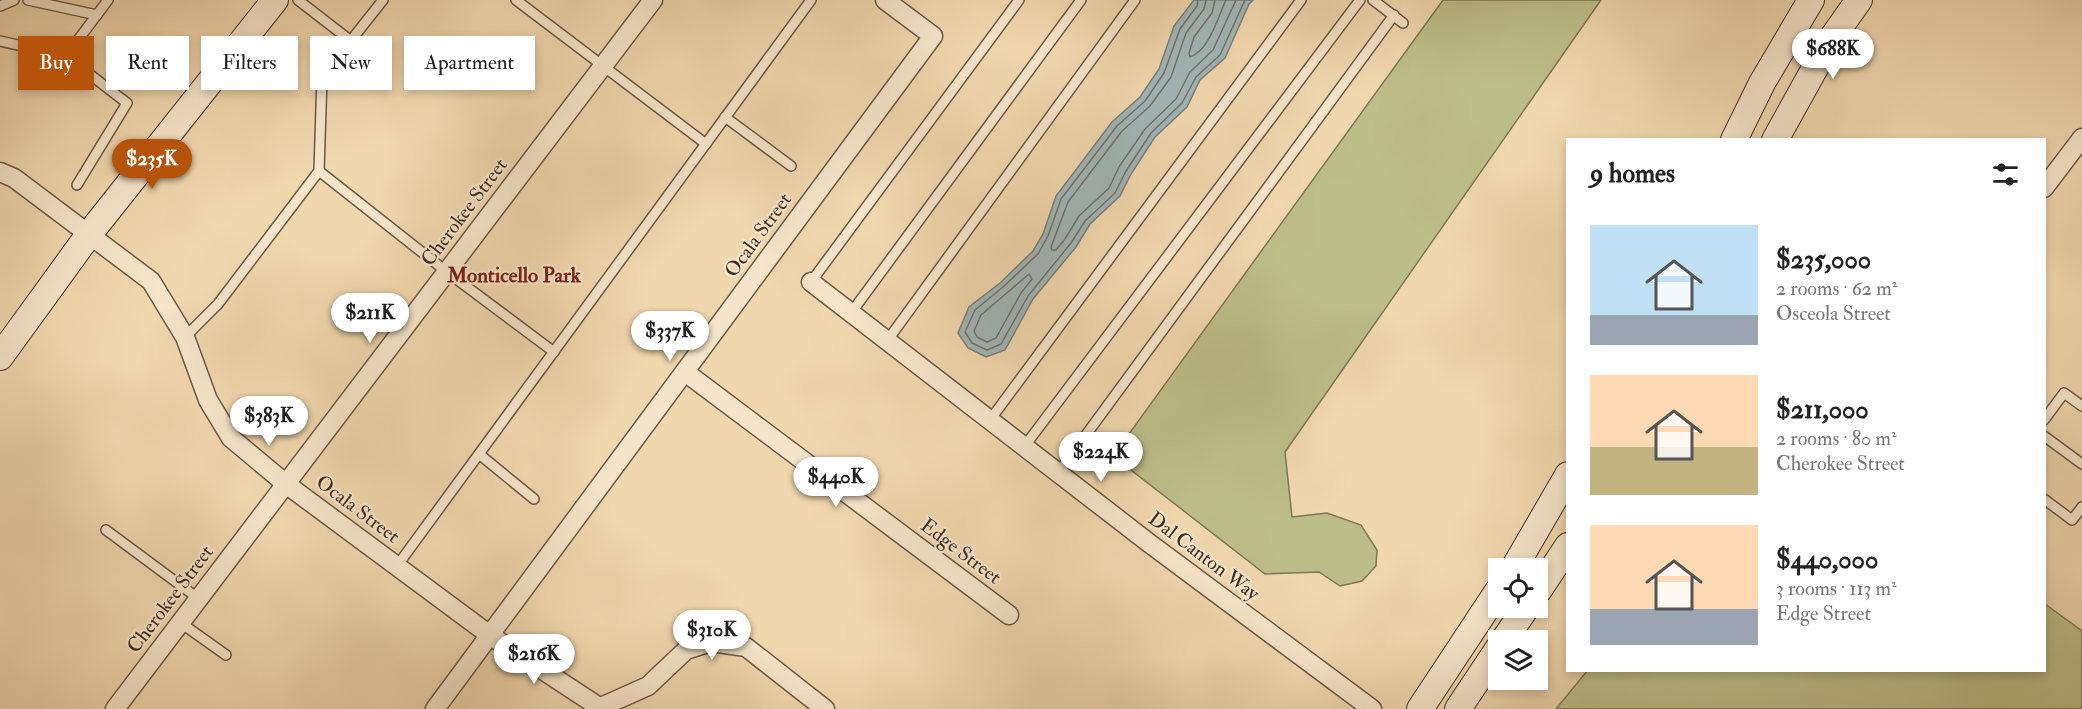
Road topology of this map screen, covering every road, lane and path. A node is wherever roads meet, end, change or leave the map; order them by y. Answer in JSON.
{"nodes":[{"id":1,"x":14,"y":0,"type":"edge"},
{"id":2,"x":28,"y":0,"type":"edge"},
{"id":3,"x":108,"y":0,"type":"edge"},
{"id":4,"x":275,"y":0,"type":"edge"},
{"id":5,"x":298,"y":0,"type":"edge"},
{"id":6,"x":383,"y":0,"type":"edge"},
{"id":7,"x":516,"y":0,"type":"edge"},
{"id":8,"x":652,"y":0,"type":"edge"},
{"id":9,"x":811,"y":0,"type":"edge"},
{"id":10,"x":885,"y":0,"type":"edge"},
{"id":11,"x":1019,"y":0,"type":"edge"},
{"id":12,"x":1081,"y":0,"type":"edge"},
{"id":13,"x":1135,"y":0,"type":"edge"},
{"id":14,"x":1301,"y":0,"type":"edge"},
{"id":15,"x":1360,"y":0,"type":"edge"},
{"id":16,"x":1373,"y":0,"type":"edge"},
{"id":17,"x":1811,"y":0,"type":"edge"},
{"id":18,"x":1858,"y":0,"type":"edge"},
{"id":19,"x":0,"y":6,"type":"edge"},
{"id":20,"x":97,"y":15,"type":"junction"},
{"id":21,"x":1394,"y":15,"type":"junction"},
{"id":22,"x":1403,"y":22,"type":"dead end"},
{"id":23,"x":81,"y":36,"type":"edge"},
{"id":24,"x":345,"y":36,"type":"edge"},
{"id":25,"x":355,"y":36,"type":"edge"},
{"id":26,"x":0,"y":41,"type":"edge"},
{"id":27,"x":18,"y":45,"type":"edge"},
{"id":28,"x":604,"y":65,"type":"junction"},
{"id":29,"x":94,"y":78,"type":"edge"},
{"id":30,"x":322,"y":90,"type":"edge"},
{"id":31,"x":725,"y":117,"type":"junction"},
{"id":32,"x":1735,"y":138,"type":"edge"},
{"id":33,"x":1776,"y":138,"type":"edge"},
{"id":34,"x":2082,"y":138,"type":"edge"},
{"id":35,"x":706,"y":144,"type":"junction"},
{"id":36,"x":791,"y":166,"type":"dead end"},
{"id":37,"x":319,"y":171,"type":"junction"},
{"id":38,"x":0,"y":172,"type":"edge"},
{"id":39,"x":77,"y":185,"type":"dead end"},
{"id":40,"x":2046,"y":185,"type":"edge"},
{"id":41,"x":90,"y":233,"type":"junction"},
{"id":42,"x":447,"y":272,"type":"junction"},
{"id":43,"x":811,"y":282,"type":"joint"},
{"id":44,"x":851,"y":313,"type":"junction"},
{"id":45,"x":186,"y":337,"type":"junction"},
{"id":46,"x":887,"y":341,"type":"junction"},
{"id":47,"x":554,"y":351,"type":"junction"},
{"id":48,"x":0,"y":357,"type":"edge"},
{"id":49,"x":685,"y":372,"type":"junction"},
{"id":50,"x":2082,"y":406,"type":"edge"},
{"id":51,"x":2046,"y":417,"type":"edge"},
{"id":52,"x":990,"y":420,"type":"junction"},
{"id":53,"x":2046,"y":437,"type":"edge"},
{"id":54,"x":1024,"y":447,"type":"junction"},
{"id":55,"x":478,"y":454,"type":"junction"},
{"id":56,"x":2082,"y":464,"type":"edge"},
{"id":57,"x":1058,"y":473,"type":"junction"},
{"id":58,"x":1566,"y":479,"type":"edge"},
{"id":59,"x":286,"y":484,"type":"junction"},
{"id":60,"x":534,"y":499,"type":"dead end"},
{"id":61,"x":2046,"y":501,"type":"edge"},
{"id":62,"x":2082,"y":507,"type":"edge"},
{"id":63,"x":106,"y":530,"type":"dead end"},
{"id":64,"x":1566,"y":549,"type":"edge"},
{"id":65,"x":1520,"y":558,"type":"edge"},
{"id":66,"x":397,"y":566,"type":"junction"},
{"id":67,"x":1548,"y":576,"type":"edge"},
{"id":68,"x":199,"y":599,"type":"junction"},
{"id":69,"x":1488,"y":606,"type":"edge"},
{"id":70,"x":1009,"y":615,"type":"dead end"},
{"id":71,"x":181,"y":622,"type":"junction"},
{"id":72,"x":491,"y":636,"type":"junction"},
{"id":73,"x":226,"y":655,"type":"dead end"},
{"id":74,"x":1488,"y":664,"type":"edge"},
{"id":75,"x":602,"y":708,"type":"edge"},
{"id":76,"x":116,"y":709,"type":"edge"},
{"id":77,"x":435,"y":709,"type":"edge"},
{"id":78,"x":825,"y":709,"type":"edge"},
{"id":79,"x":1372,"y":709,"type":"edge"},
{"id":80,"x":1420,"y":709,"type":"edge"},
{"id":81,"x":1458,"y":709,"type":"edge"}],
"edges":[{"from":1,"to":19,"type":"lane"},
{"from":2,"to":20,"type":"lane"},
{"from":3,"to":20,"type":"lane"},
{"from":4,"to":41,"type":"main road"},
{"from":5,"to":24,"type":"lane"},
{"from":6,"to":25,"type":"lane"},
{"from":7,"to":28,"type":"lane"},
{"from":8,"to":28,"type":"street","name":"Cherokee Street"},
{"from":9,"to":31,"type":"lane"},
{"from":10,"to":49,"type":"street","name":"Ocala Street"},
{"from":11,"to":43,"type":"lane"},
{"from":12,"to":44,"type":"lane"},
{"from":13,"to":46,"type":"lane"},
{"from":14,"to":52,"type":"lane"},
{"from":15,"to":54,"type":"lane"},
{"from":16,"to":21,"type":"lane"},
{"from":17,"to":32,"type":"main road"},
{"from":18,"to":33,"type":"main road"},
{"from":20,"to":23,"type":"lane"},
{"from":21,"to":22,"type":"lane"},
{"from":21,"to":57,"type":"lane"},
{"from":26,"to":27,"type":"lane"},
{"from":28,"to":35,"type":"lane"},
{"from":28,"to":42,"type":"street","name":"Cherokee Street"},
{"from":29,"to":39,"type":"lane"},
{"from":30,"to":37,"type":"lane"},
{"from":31,"to":35,"type":"lane"},
{"from":31,"to":36,"type":"lane"},
{"from":34,"to":40,"type":"street"},
{"from":35,"to":47,"type":"lane"},
{"from":37,"to":42,"type":"lane"},
{"from":37,"to":45,"type":"lane"},
{"from":38,"to":41,"type":"street","name":"Ocala Street"},
{"from":41,"to":45,"type":"street","name":"Ocala Street"},
{"from":41,"to":48,"type":"main road"},
{"from":42,"to":47,"type":"lane"},
{"from":42,"to":59,"type":"street","name":"Cherokee Street"},
{"from":43,"to":44,"type":"street","name":"Dal Canton Way"},
{"from":44,"to":46,"type":"street","name":"Dal Canton Way"},
{"from":45,"to":59,"type":"street","name":"Ocala Street"},
{"from":46,"to":52,"type":"street","name":"Dal Canton Way"},
{"from":47,"to":55,"type":"lane"},
{"from":49,"to":70,"type":"street","name":"Edge Street"},
{"from":49,"to":72,"type":"street","name":"Ocala Street"},
{"from":50,"to":51,"type":"lane"},
{"from":52,"to":54,"type":"street","name":"Dal Canton Way"},
{"from":53,"to":56,"type":"lane"},
{"from":54,"to":57,"type":"street","name":"Dal Canton Way"},
{"from":55,"to":60,"type":"lane"},
{"from":55,"to":66,"type":"lane"},
{"from":57,"to":79,"type":"street","name":"Dal Canton Way"},
{"from":58,"to":65,"type":"main road"},
{"from":59,"to":66,"type":"street","name":"Ocala Street"},
{"from":59,"to":68,"type":"street","name":"Cherokee Street"},
{"from":61,"to":62,"type":"lane"},
{"from":63,"to":68,"type":"lane"},
{"from":64,"to":67,"type":"main road"},
{"from":66,"to":72,"type":"street","name":"Ocala Street"},
{"from":68,"to":71,"type":"street","name":"Cherokee Street"},
{"from":69,"to":80,"type":"main road"},
{"from":71,"to":73,"type":"lane"},
{"from":71,"to":76,"type":"street","name":"Cherokee Street"},
{"from":72,"to":75,"type":"street"},
{"from":72,"to":77,"type":"street","name":"Ocala Street"},
{"from":74,"to":81,"type":"main road"},
{"from":75,"to":78,"type":"street"}]}
